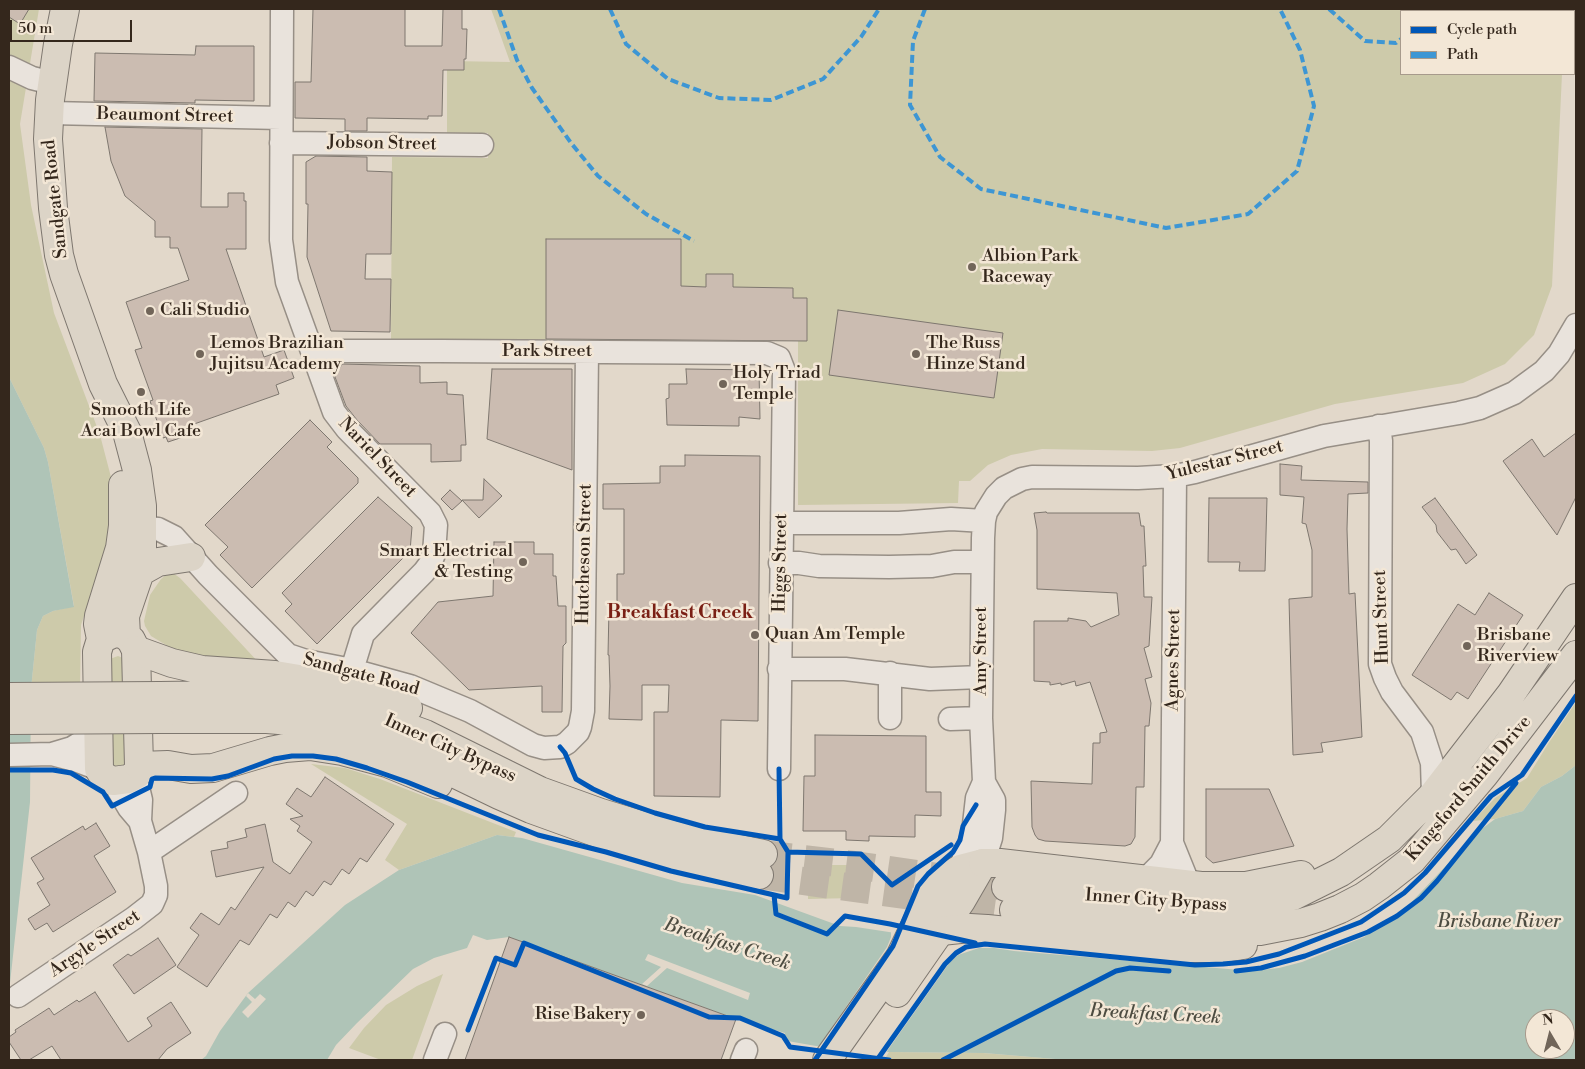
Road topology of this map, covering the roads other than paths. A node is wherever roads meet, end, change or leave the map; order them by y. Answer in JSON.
{"nodes":[{"id":1,"x":65,"y":9,"type":"edge"},
{"id":2,"x":282,"y":9,"type":"edge"},
{"id":3,"x":9,"y":67,"type":"edge"},
{"id":4,"x":52,"y":83,"type":"junction"},
{"id":5,"x":50,"y":113,"type":"junction"},
{"id":6,"x":281,"y":118,"type":"junction"},
{"id":7,"x":282,"y":143,"type":"junction"},
{"id":8,"x":482,"y":145,"type":"dead end"},
{"id":9,"x":1574,"y":335,"type":"edge"},
{"id":10,"x":587,"y":352,"type":"junction"},
{"id":11,"x":314,"y":357,"type":"junction"},
{"id":12,"x":779,"y":358,"type":"joint"},
{"id":13,"x":1379,"y":426,"type":"junction"},
{"id":14,"x":1175,"y":476,"type":"junction"},
{"id":15,"x":984,"y":520,"type":"junction"},
{"id":16,"x":782,"y":523,"type":"junction"},
{"id":17,"x":133,"y":526,"type":"junction"},
{"id":18,"x":191,"y":557,"type":"junction"},
{"id":19,"x":982,"y":562,"type":"junction"},
{"id":20,"x":780,"y":563,"type":"junction"},
{"id":21,"x":140,"y":572,"type":"junction"},
{"id":22,"x":1576,"y":598,"type":"edge"},
{"id":23,"x":121,"y":642,"type":"junction"},
{"id":24,"x":1576,"y":655,"type":"edge"},
{"id":25,"x":779,"y":668,"type":"junction"},
{"id":26,"x":352,"y":670,"type":"junction"},
{"id":27,"x":890,"y":673,"type":"junction"},
{"id":28,"x":982,"y":677,"type":"junction"},
{"id":29,"x":9,"y":697,"type":"edge"},
{"id":30,"x":160,"y":707,"type":"junction"},
{"id":31,"x":890,"y":718,"type":"dead end"},
{"id":32,"x":981,"y":718,"type":"junction"},
{"id":33,"x":950,"y":719,"type":"dead end"},
{"id":34,"x":9,"y":720,"type":"edge"},
{"id":35,"x":98,"y":732,"type":"junction"},
{"id":36,"x":560,"y":747,"type":"joint"},
{"id":37,"x":460,"y":751,"type":"junction"},
{"id":38,"x":9,"y":754,"type":"edge"},
{"id":39,"x":52,"y":754,"type":"junction"},
{"id":40,"x":779,"y":769,"type":"dead end"},
{"id":41,"x":122,"y":773,"type":"junction"},
{"id":42,"x":236,"y":793,"type":"dead end"},
{"id":43,"x":1433,"y":795,"type":"junction"},
{"id":44,"x":531,"y":809,"type":"junction"},
{"id":45,"x":1172,"y":843,"type":"junction"},
{"id":46,"x":150,"y":852,"type":"junction"},
{"id":47,"x":971,"y":866,"type":"junction"},
{"id":48,"x":1330,"y":877,"type":"junction"},
{"id":49,"x":1145,"y":880,"type":"junction"},
{"id":50,"x":1189,"y":885,"type":"junction"},
{"id":51,"x":929,"y":927,"type":"junction"},
{"id":52,"x":1260,"y":931,"type":"junction"},
{"id":53,"x":18,"y":996,"type":"dead end"},
{"id":54,"x":445,"y":1034,"type":"dead end"},
{"id":55,"x":435,"y":1060,"type":"edge"},
{"id":56,"x":827,"y":1060,"type":"edge"},
{"id":57,"x":849,"y":1060,"type":"edge"}],
"edges":[{"from":1,"to":4,"type":"main road","name":"Sandgate Road"},
{"from":2,"to":6,"type":"street","name":"Nariel Street"},
{"from":3,"to":4,"type":"street"},
{"from":4,"to":5,"type":"main road","name":"Sandgate Road"},
{"from":5,"to":6,"type":"street","name":"Beaumont Street"},
{"from":5,"to":17,"type":"main road","name":"Sandgate Road"},
{"from":6,"to":7,"type":"street","name":"Nariel Street"},
{"from":7,"to":8,"type":"street","name":"Jobson Street"},
{"from":7,"to":11,"type":"street","name":"Nariel Street"},
{"from":9,"to":13,"type":"street","name":"Yulestar Street"},
{"from":10,"to":11,"type":"street","name":"Park Street"},
{"from":10,"to":12,"type":"street","name":"Park Street"},
{"from":10,"to":36,"type":"street","name":"Hutcheson Street"},
{"from":11,"to":26,"type":"street","name":"Nariel Street"},
{"from":12,"to":16,"type":"street","name":"Higgs Street"},
{"from":13,"to":14,"type":"street","name":"Yulestar Street"},
{"from":13,"to":43,"type":"street","name":"Hunt Street"},
{"from":14,"to":15,"type":"street","name":"Yulestar Street"},
{"from":14,"to":45,"type":"street","name":"Agnes Street"},
{"from":15,"to":16,"type":"street"},
{"from":15,"to":19,"type":"street","name":"Amy Street"},
{"from":16,"to":20,"type":"street","name":"Higgs Street"},
{"from":17,"to":18,"type":"street","name":"Sandgate Road"},
{"from":17,"to":21,"type":"main road","name":"Sandgate Road"},
{"from":17,"to":23,"type":"main road","name":"Sandgate Road"},
{"from":18,"to":21,"type":"main road"},
{"from":18,"to":26,"type":"street","name":"Sandgate Road"},
{"from":19,"to":20,"type":"street"},
{"from":19,"to":28,"type":"street","name":"Amy Street"},
{"from":20,"to":25,"type":"street","name":"Higgs Street"},
{"from":21,"to":23,"type":"main road","name":"Sandgate Road"},
{"from":22,"to":43,"type":"main road","name":"Kingsford Smith Drive"},
{"from":23,"to":35,"type":"main road"},
{"from":23,"to":37,"type":"main road"},
{"from":23,"to":41,"type":"main road"},
{"from":24,"to":52,"type":"main road","name":"Kingsford Smith Drive"},
{"from":25,"to":27,"type":"street"},
{"from":25,"to":40,"type":"street","name":"Higgs Street"},
{"from":26,"to":36,"type":"street","name":"Sandgate Road"},
{"from":27,"to":28,"type":"street"},
{"from":27,"to":31,"type":"street"},
{"from":28,"to":32,"type":"street","name":"Amy Street"},
{"from":29,"to":30,"type":"main road","name":"Inner City Bypass","bridge":true},
{"from":30,"to":34,"type":"main road","name":"Inner City Bypass","bridge":true},
{"from":30,"to":37,"type":"main road","name":"Inner City Bypass"},
{"from":30,"to":44,"type":"main road","name":"Inner City Bypass"},
{"from":32,"to":33,"type":"street"},
{"from":32,"to":47,"type":"street","name":"Amy Street"},
{"from":35,"to":39,"type":"street"},
{"from":35,"to":41,"type":"main road"},
{"from":37,"to":44,"type":"main road","name":"Inner City Bypass"},
{"from":38,"to":39,"type":"street"},
{"from":39,"to":41,"type":"street"},
{"from":41,"to":44,"type":"main road"},
{"from":41,"to":46,"type":"street","name":"Argyle Street"},
{"from":42,"to":46,"type":"street"},
{"from":43,"to":48,"type":"main road","name":"Kingsford Smith Drive"},
{"from":45,"to":49,"type":"street"},
{"from":45,"to":50,"type":"street","name":"Agnes Street"},
{"from":46,"to":53,"type":"street","name":"Argyle Street"},
{"from":47,"to":49,"type":"main road"},
{"from":47,"to":51,"type":"main road"},
{"from":48,"to":50,"type":"main road"},
{"from":48,"to":52,"type":"main road","name":"Inner City Bypass"},
{"from":49,"to":50,"type":"main road"},
{"from":51,"to":52,"type":"main road"},
{"from":51,"to":56,"type":"main road"},
{"from":51,"to":57,"type":"main road"},
{"from":54,"to":55,"type":"street"}]}
